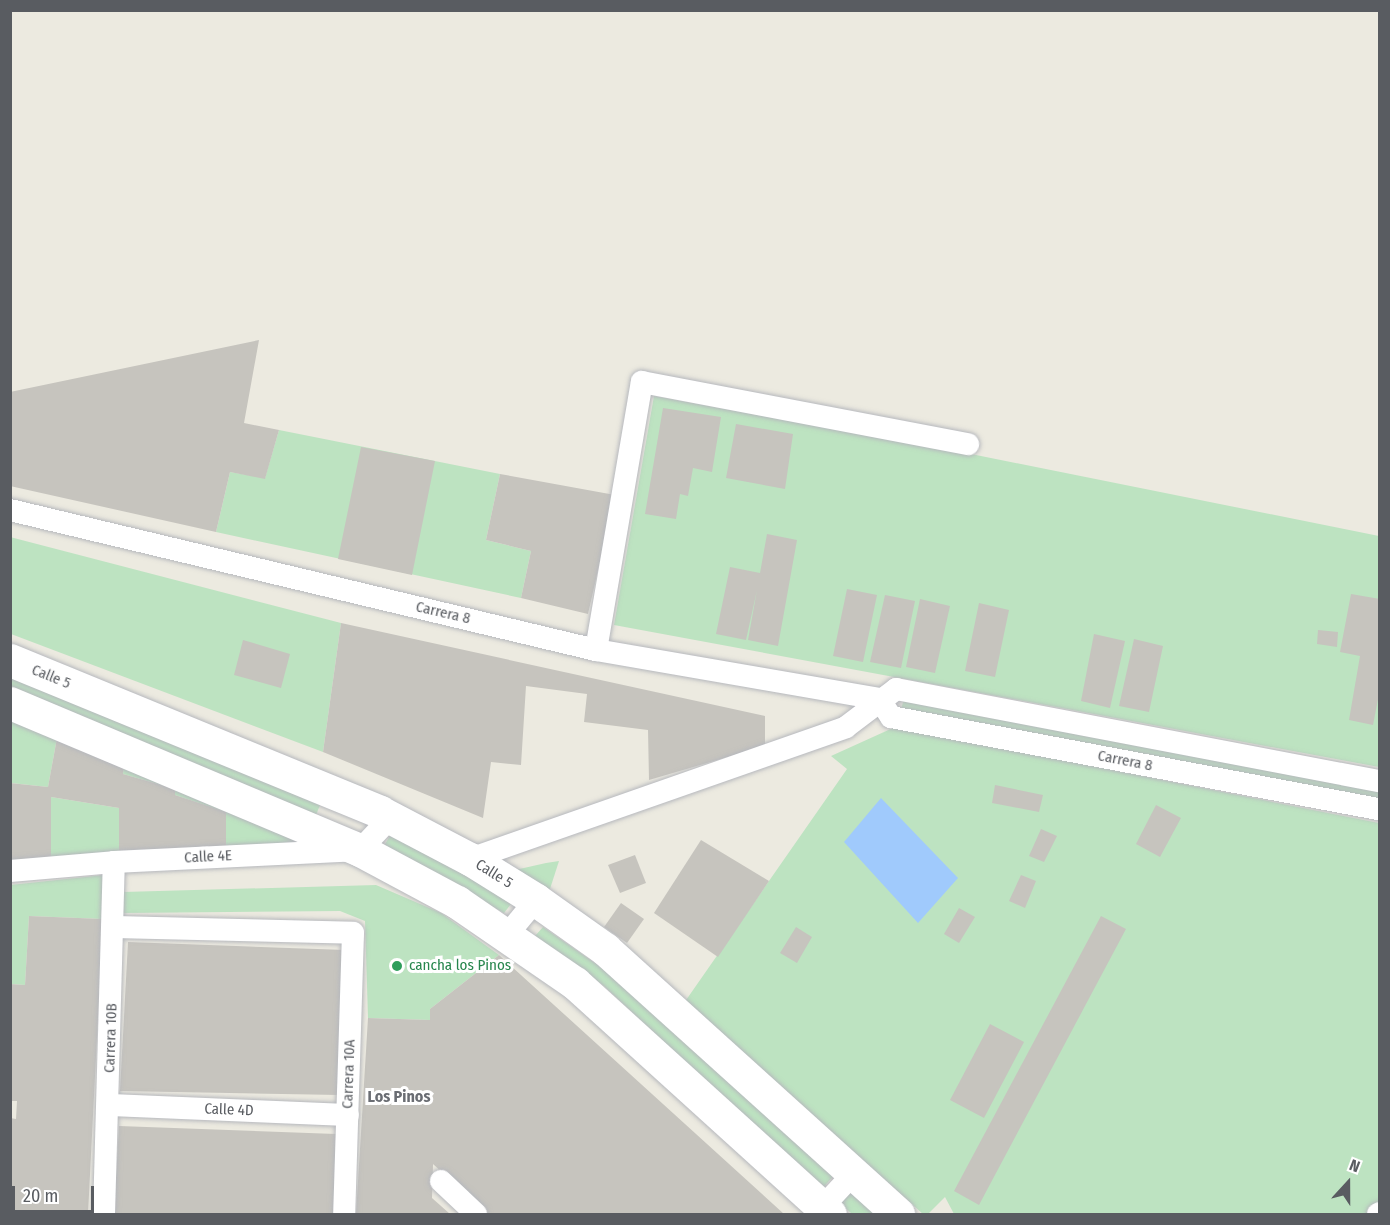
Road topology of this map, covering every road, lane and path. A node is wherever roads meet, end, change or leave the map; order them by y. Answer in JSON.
{"nodes":[{"id":1,"x":968,"y":444,"type":"dead end"},
{"id":2,"x":10,"y":510,"type":"edge"},
{"id":3,"x":596,"y":650,"type":"junction"},
{"id":4,"x":10,"y":660,"type":"edge"},
{"id":5,"x":879,"y":699,"type":"junction"},
{"id":6,"x":10,"y":703,"type":"edge"},
{"id":7,"x":1380,"y":781,"type":"edge"},
{"id":8,"x":1380,"y":809,"type":"edge"},
{"id":9,"x":391,"y":817,"type":"junction"},
{"id":10,"x":360,"y":850,"type":"junction"},
{"id":11,"x":470,"y":859,"type":"junction"},
{"id":12,"x":114,"y":862,"type":"junction"},
{"id":13,"x":10,"y":871,"type":"edge"},
{"id":14,"x":536,"y":900,"type":"junction"},
{"id":15,"x":114,"y":927,"type":"junction"},
{"id":16,"x":507,"y":935,"type":"junction"},
{"id":17,"x":110,"y":1105,"type":"junction"},
{"id":18,"x":348,"y":1115,"type":"junction"},
{"id":19,"x":855,"y":1172,"type":"junction"},
{"id":20,"x":441,"y":1181,"type":"dead end"},
{"id":21,"x":822,"y":1212,"type":"edge"},
{"id":22,"x":104,"y":1215,"type":"edge"},
{"id":23,"x":344,"y":1215,"type":"edge"},
{"id":24,"x":476,"y":1215,"type":"edge"},
{"id":25,"x":898,"y":1215,"type":"edge"}],
"edges":[{"from":1,"to":3,"type":"street"},
{"from":2,"to":3,"type":"street","name":"Carrera 8"},
{"from":3,"to":5,"type":"street","name":"Carrera 8"},
{"from":4,"to":9,"type":"main road","name":"Calle 5"},
{"from":5,"to":7,"type":"street","name":"Carrera 8"},
{"from":5,"to":8,"type":"street","name":"Carrera 8"},
{"from":5,"to":11,"type":"street"},
{"from":6,"to":10,"type":"main road"},
{"from":9,"to":10,"type":"street"},
{"from":9,"to":11,"type":"main road","name":"Calle 5"},
{"from":10,"to":12,"type":"street","name":"Calle 4E"},
{"from":10,"to":16,"type":"main road"},
{"from":11,"to":14,"type":"main road","name":"Calle 5"},
{"from":12,"to":13,"type":"street","name":"Calle 4E"},
{"from":12,"to":15,"type":"street","name":"Carrera 10B"},
{"from":14,"to":16,"type":"street"},
{"from":14,"to":19,"type":"main road","name":"Calle 5"},
{"from":15,"to":17,"type":"street","name":"Carrera 10B"},
{"from":15,"to":18,"type":"street","name":"Carrera 10A"},
{"from":16,"to":21,"type":"main road"},
{"from":17,"to":18,"type":"street","name":"Calle 4D"},
{"from":17,"to":22,"type":"street","name":"Carrera 10B"},
{"from":18,"to":23,"type":"street","name":"Carrera 10A"},
{"from":19,"to":21,"type":"street"},
{"from":19,"to":25,"type":"main road","name":"Calle 5"},
{"from":20,"to":24,"type":"street"}]}
